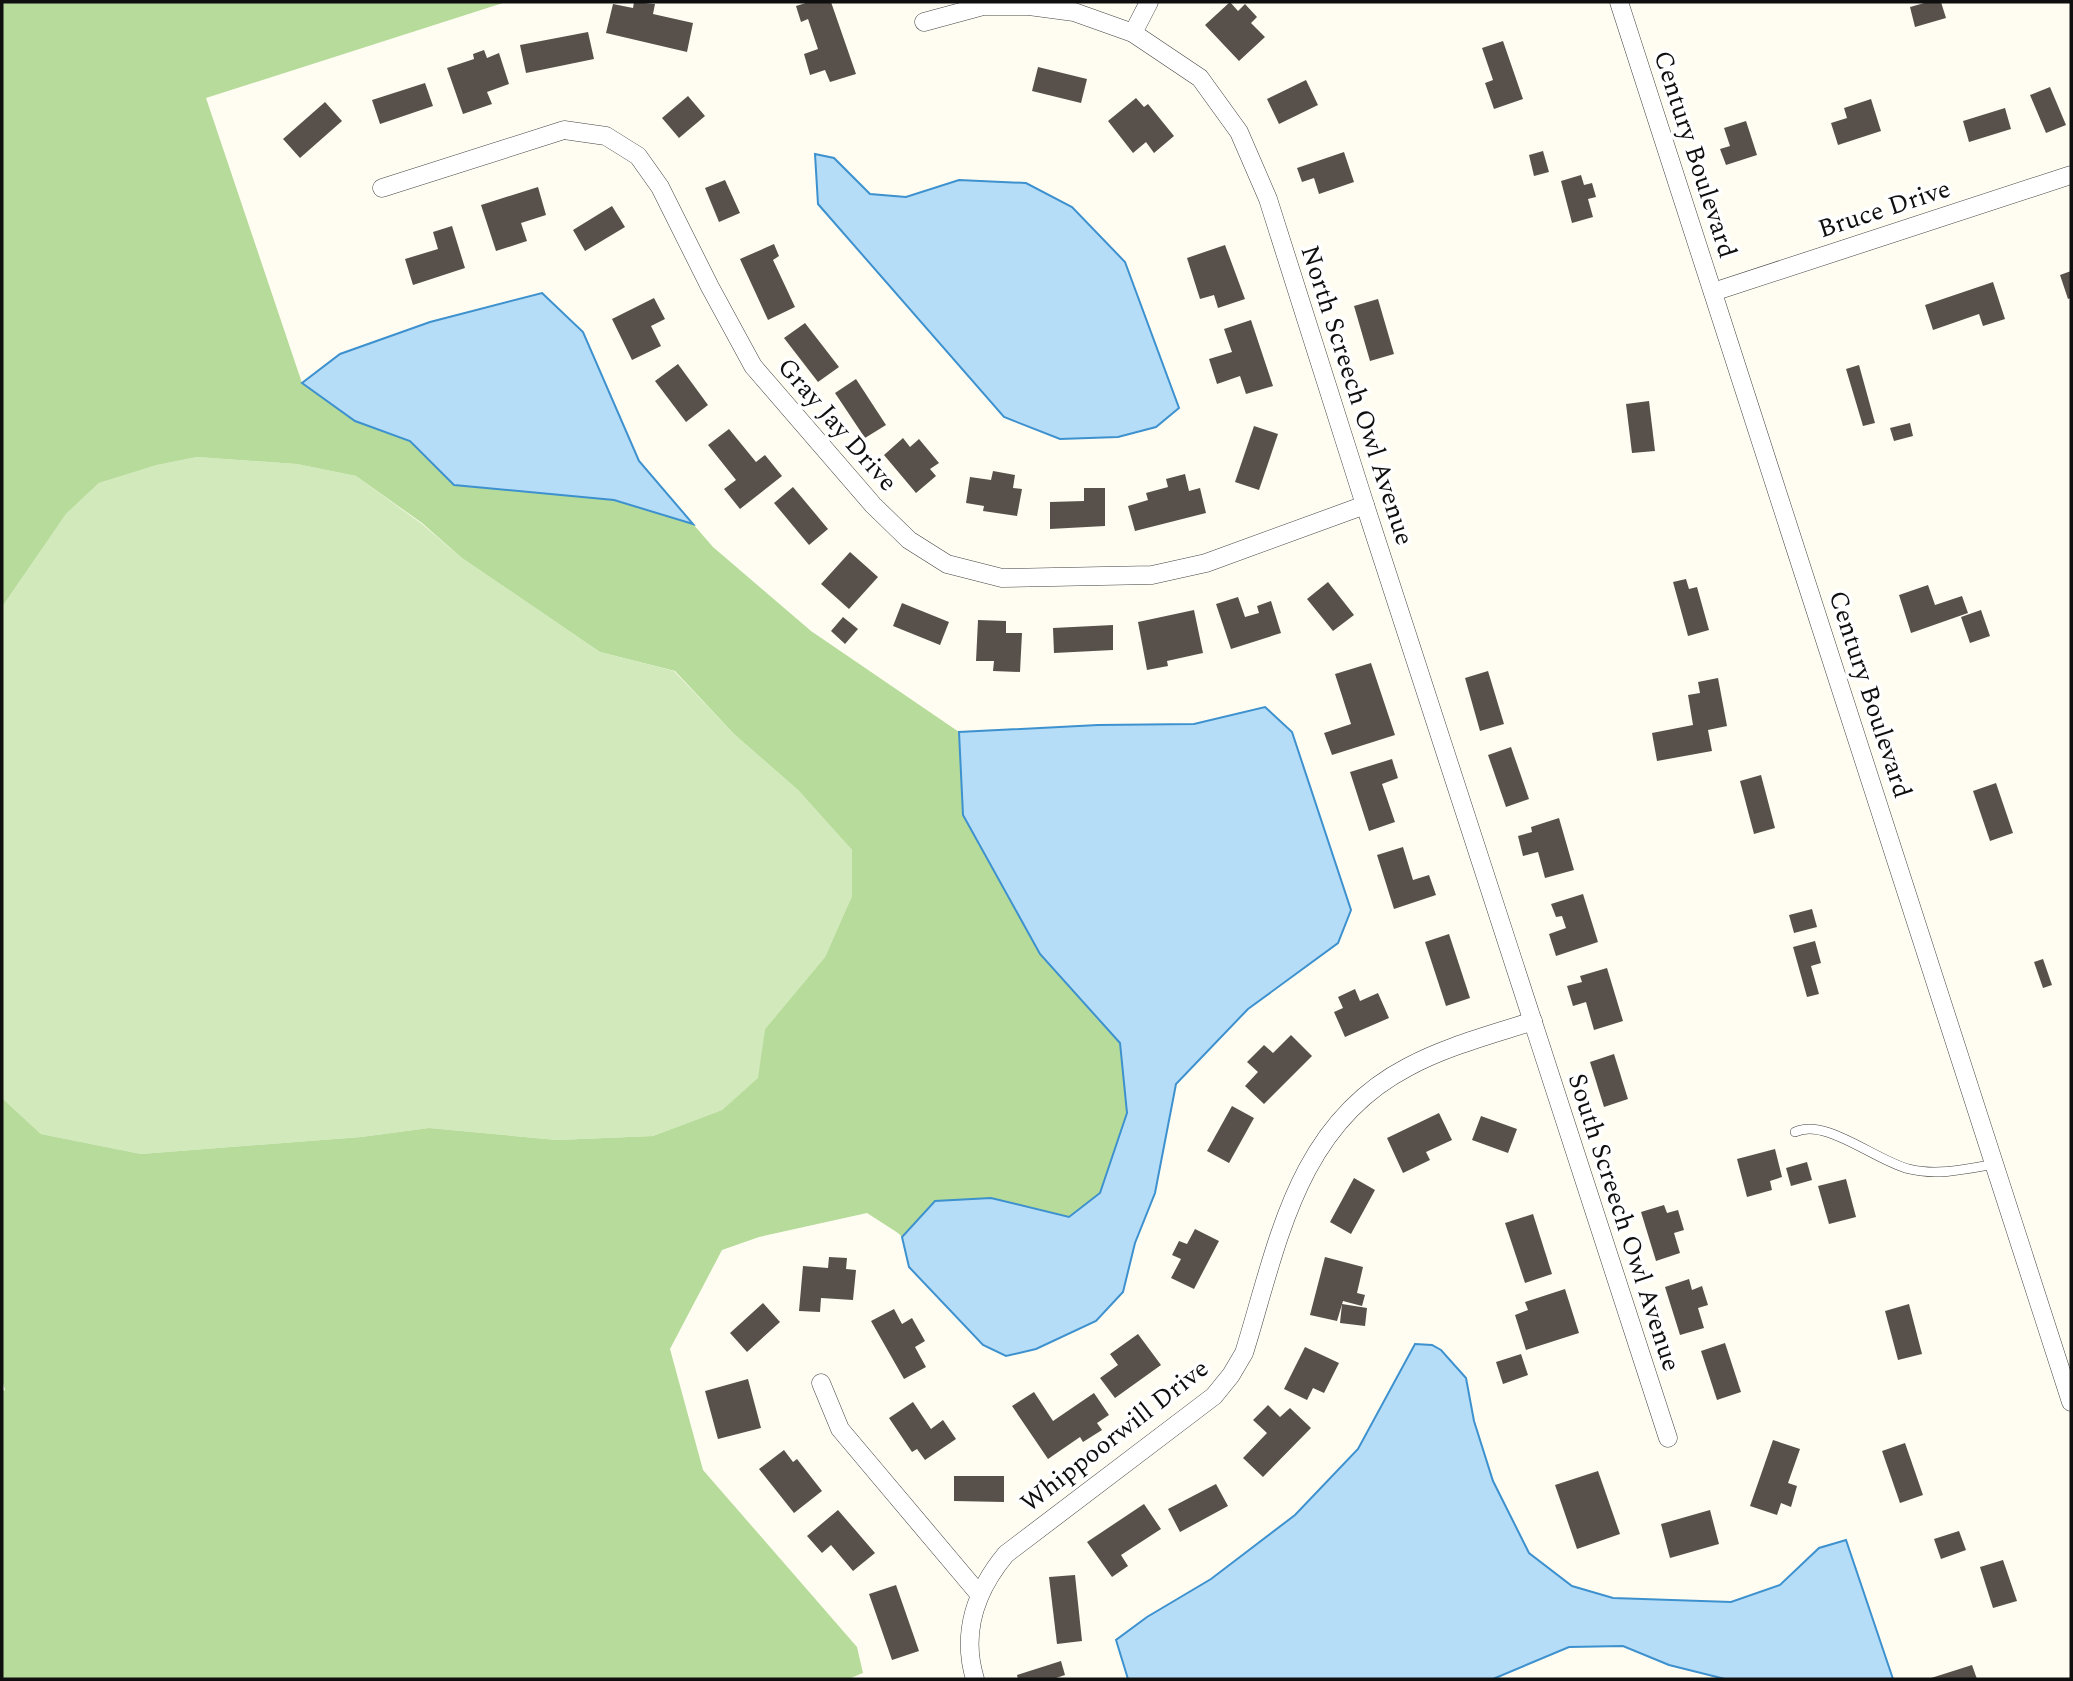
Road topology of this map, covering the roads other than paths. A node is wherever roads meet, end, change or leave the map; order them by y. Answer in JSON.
{"nodes":[{"id":1,"x":1149,"y":2,"type":"edge"},
{"id":2,"x":1619,"y":2,"type":"edge"},
{"id":3,"x":924,"y":22,"type":"dead end"},
{"id":4,"x":1133,"y":33,"type":"junction"},
{"id":5,"x":2071,"y":175,"type":"edge"},
{"id":6,"x":382,"y":188,"type":"dead end"},
{"id":7,"x":1713,"y":292,"type":"junction"},
{"id":8,"x":1365,"y":505,"type":"junction"},
{"id":9,"x":1533,"y":1021,"type":"junction"},
{"id":10,"x":1795,"y":1132,"type":"dead end"},
{"id":11,"x":1995,"y":1164,"type":"junction"},
{"id":12,"x":821,"y":1383,"type":"dead end"},
{"id":13,"x":2071,"y":1402,"type":"edge"},
{"id":14,"x":1668,"y":1438,"type":"dead end"},
{"id":15,"x":979,"y":1594,"type":"junction"},
{"id":16,"x":975,"y":1679,"type":"edge"}],
"edges":[{"from":1,"to":4,"type":"street"},
{"from":2,"to":7,"type":"street","name":"Century Boulevard"},
{"from":3,"to":4,"type":"street","name":"North Screech Owl Avenue"},
{"from":4,"to":8,"type":"street","name":"North Screech Owl Avenue"},
{"from":5,"to":7,"type":"street","name":"Bruce Drive"},
{"from":6,"to":8,"type":"street","name":"Gray Jay Drive"},
{"from":7,"to":11,"type":"street","name":"Century Boulevard"},
{"from":8,"to":9,"type":"street","name":"North Screech Owl Avenue"},
{"from":9,"to":14,"type":"street","name":"South Screech Owl Avenue"},
{"from":9,"to":15,"type":"street","name":"Whippoorwill Drive"},
{"from":10,"to":11,"type":"lane"},
{"from":11,"to":13,"type":"street","name":"Century Boulevard"},
{"from":12,"to":15,"type":"street"},
{"from":15,"to":16,"type":"street","name":"Whippoorwill Drive"}]}
